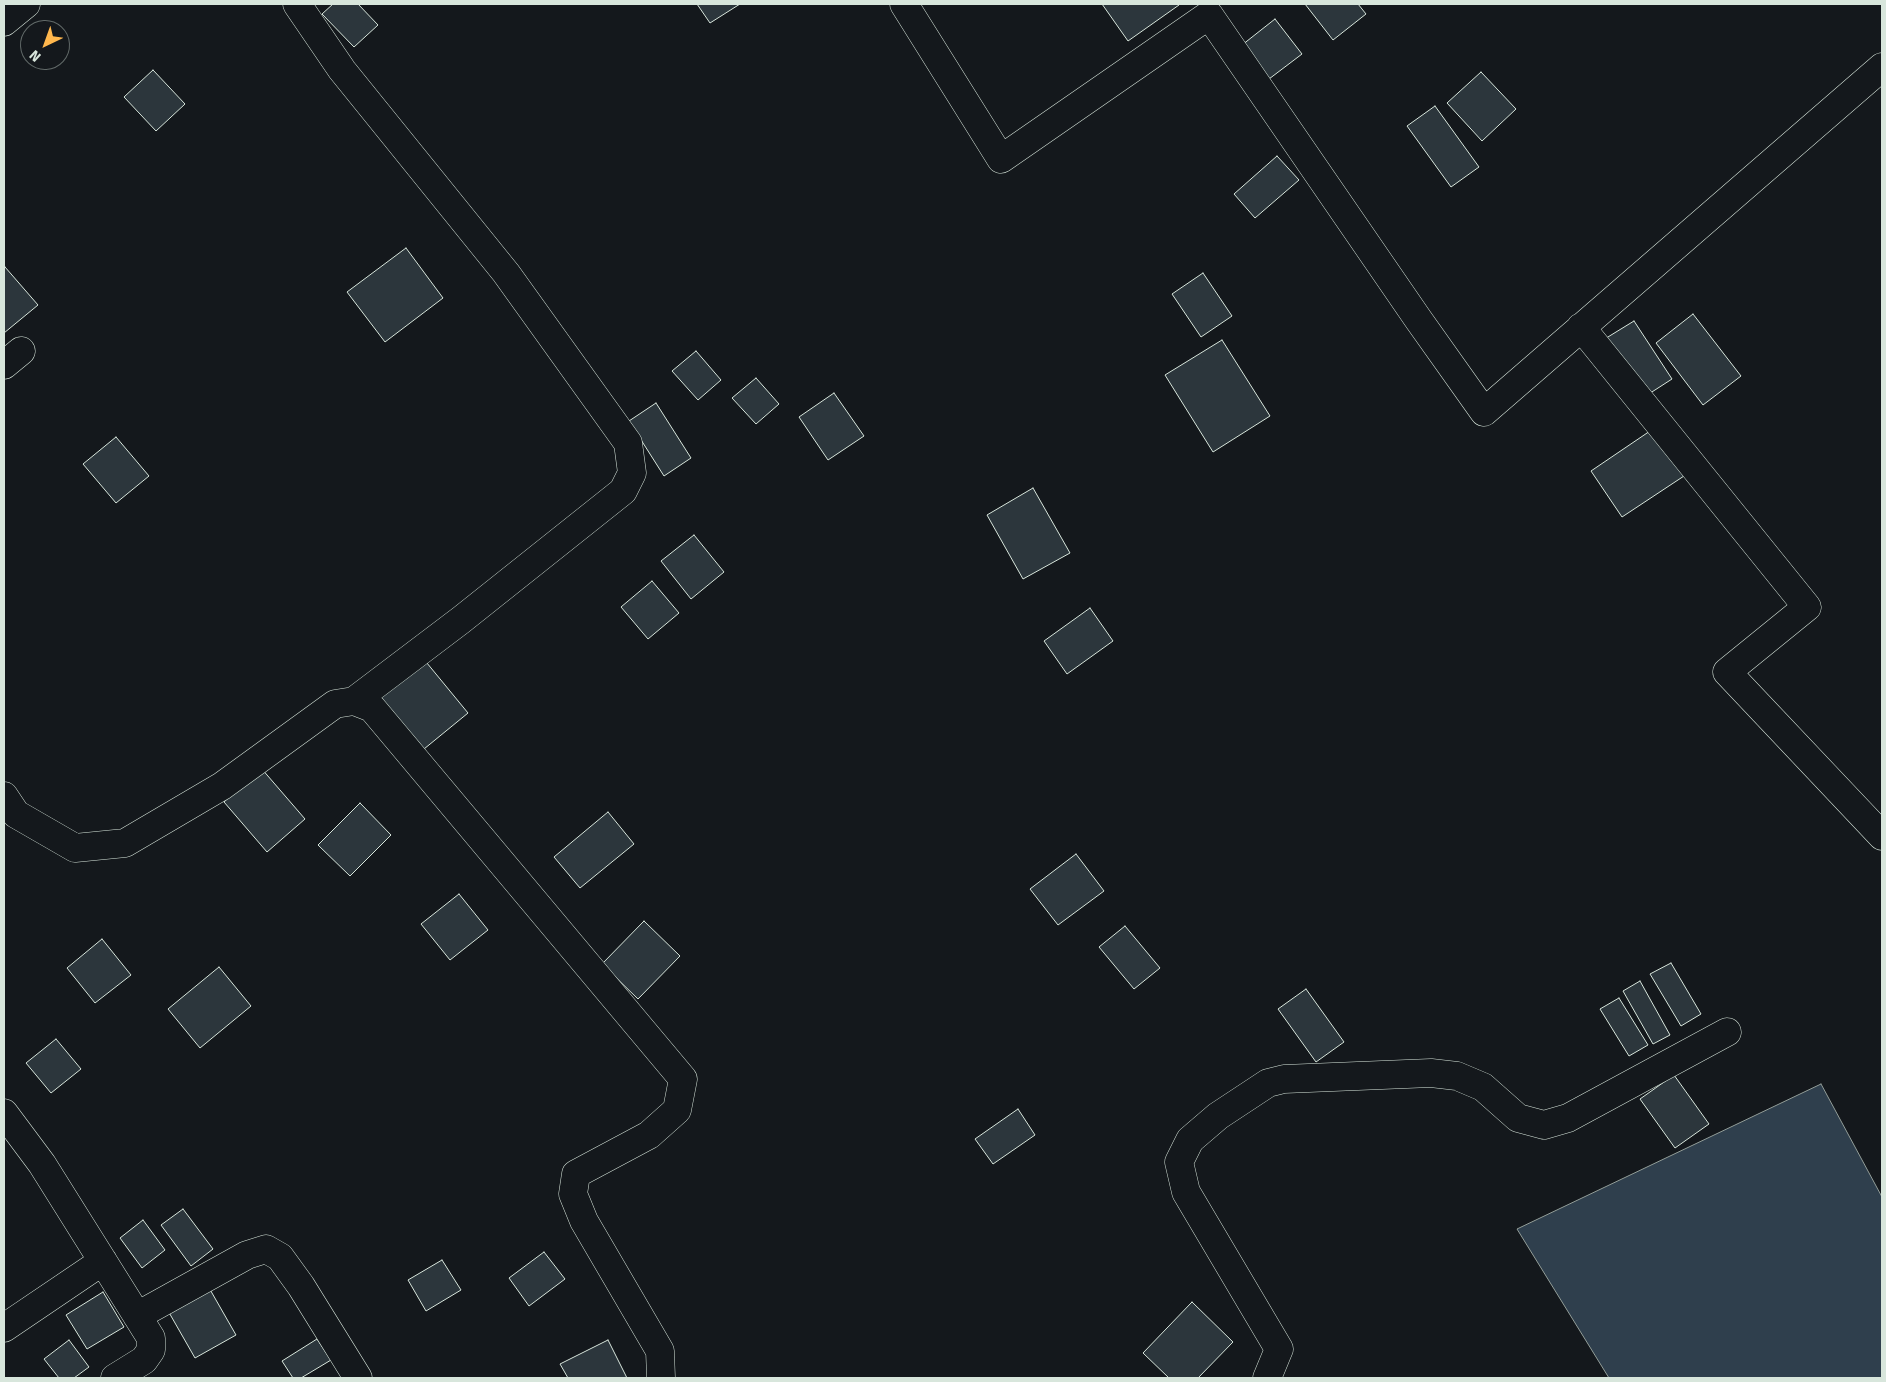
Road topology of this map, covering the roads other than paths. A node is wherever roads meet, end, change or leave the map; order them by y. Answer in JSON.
{"nodes":[{"id":1,"x":26,"y":4,"type":"edge"},
{"id":2,"x":297,"y":4,"type":"edge"},
{"id":3,"x":904,"y":4,"type":"edge"},
{"id":4,"x":4,"y":22,"type":"edge"},
{"id":5,"x":1882,"y":67,"type":"edge"},
{"id":6,"x":1581,"y":327,"type":"junction"},
{"id":7,"x":354,"y":701,"type":"junction"},
{"id":8,"x":4,"y":796,"type":"edge"},
{"id":9,"x":1882,"y":836,"type":"edge"},
{"id":10,"x":1727,"y":1032,"type":"dead end"},
{"id":11,"x":4,"y":1113,"type":"edge"},
{"id":12,"x":102,"y":1261,"type":"junction"},
{"id":13,"x":137,"y":1316,"type":"junction"},
{"id":14,"x":4,"y":1328,"type":"edge"},
{"id":15,"x":115,"y":1378,"type":"edge"},
{"id":16,"x":358,"y":1378,"type":"edge"},
{"id":17,"x":661,"y":1378,"type":"edge"},
{"id":18,"x":1267,"y":1378,"type":"edge"}],
"edges":[{"from":1,"to":4,"type":"street"},
{"from":2,"to":7,"type":"street"},
{"from":3,"to":6,"type":"street"},
{"from":5,"to":6,"type":"street"},
{"from":6,"to":9,"type":"street"},
{"from":7,"to":8,"type":"street"},
{"from":7,"to":17,"type":"street"},
{"from":10,"to":18,"type":"street"},
{"from":11,"to":12,"type":"street"},
{"from":12,"to":13,"type":"street"},
{"from":12,"to":14,"type":"street"},
{"from":13,"to":15,"type":"street"},
{"from":13,"to":16,"type":"street"}]}
